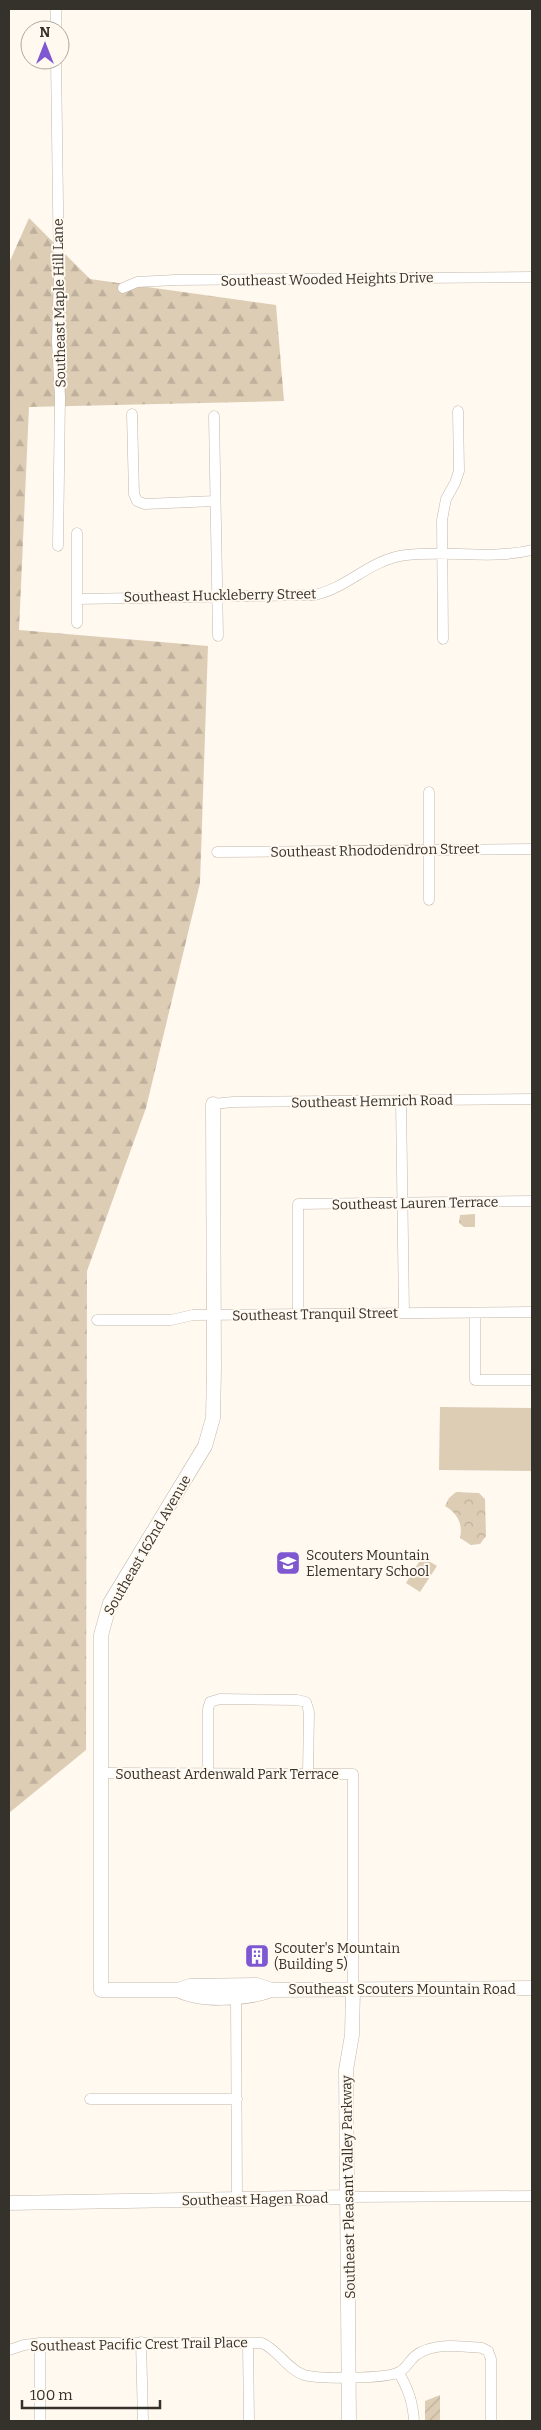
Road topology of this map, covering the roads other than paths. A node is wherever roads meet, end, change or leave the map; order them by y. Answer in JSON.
{"nodes":[{"id":1,"x":56,"y":70,"type":"edge"},
{"id":2,"x":532,"y":277,"type":"edge"},
{"id":3,"x":123,"y":288,"type":"dead end"},
{"id":4,"x":458,"y":411,"type":"dead end"},
{"id":5,"x":132,"y":414,"type":"dead end"},
{"id":6,"x":214,"y":416,"type":"dead end"},
{"id":7,"x":215,"y":501,"type":"junction"},
{"id":8,"x":77,"y":533,"type":"dead end"},
{"id":9,"x":58,"y":546,"type":"dead end"},
{"id":10,"x":532,"y":550,"type":"edge"},
{"id":11,"x":444,"y":554,"type":"junction"},
{"id":12,"x":217,"y":596,"type":"junction"},
{"id":13,"x":77,"y":599,"type":"junction"},
{"id":14,"x":77,"y":623,"type":"dead end"},
{"id":15,"x":218,"y":636,"type":"dead end"},
{"id":16,"x":443,"y":639,"type":"dead end"},
{"id":17,"x":429,"y":792,"type":"dead end"},
{"id":18,"x":532,"y":849,"type":"edge"},
{"id":19,"x":429,"y":850,"type":"junction"},
{"id":20,"x":217,"y":852,"type":"dead end"},
{"id":21,"x":429,"y":900,"type":"dead end"},
{"id":22,"x":532,"y":1099,"type":"edge"},
{"id":23,"x":401,"y":1101,"type":"junction"},
{"id":24,"x":213,"y":1104,"type":"joint"},
{"id":25,"x":532,"y":1201,"type":"edge"},
{"id":26,"x":402,"y":1203,"type":"junction"},
{"id":27,"x":474,"y":1312,"type":"junction"},
{"id":28,"x":532,"y":1312,"type":"edge"},
{"id":29,"x":404,"y":1313,"type":"junction"},
{"id":30,"x":298,"y":1314,"type":"junction"},
{"id":31,"x":214,"y":1315,"type":"junction"},
{"id":32,"x":97,"y":1320,"type":"dead end"},
{"id":33,"x":532,"y":1380,"type":"edge"},
{"id":34,"x":102,"y":1773,"type":"junction"},
{"id":35,"x":208,"y":1774,"type":"junction"},
{"id":36,"x":308,"y":1774,"type":"junction"},
{"id":37,"x":353,"y":1774,"type":"joint"},
{"id":38,"x":532,"y":1988,"type":"edge"},
{"id":39,"x":353,"y":1989,"type":"junction"},
{"id":40,"x":101,"y":1990,"type":"joint"},
{"id":41,"x":178,"y":1990,"type":"junction"},
{"id":42,"x":272,"y":1990,"type":"junction"},
{"id":43,"x":236,"y":1996,"type":"junction"},
{"id":44,"x":90,"y":2099,"type":"dead end"},
{"id":45,"x":237,"y":2099,"type":"junction"},
{"id":46,"x":532,"y":2196,"type":"edge"},
{"id":47,"x":349,"y":2197,"type":"junction"},
{"id":48,"x":237,"y":2199,"type":"junction"},
{"id":49,"x":9,"y":2203,"type":"edge"},
{"id":50,"x":140,"y":2342,"type":"junction"},
{"id":51,"x":40,"y":2343,"type":"junction"},
{"id":52,"x":248,"y":2343,"type":"junction"},
{"id":53,"x":9,"y":2350,"type":"edge"},
{"id":54,"x":399,"y":2373,"type":"junction"},
{"id":55,"x":349,"y":2377,"type":"junction"},
{"id":56,"x":40,"y":2421,"type":"edge"},
{"id":57,"x":143,"y":2421,"type":"edge"},
{"id":58,"x":249,"y":2421,"type":"edge"},
{"id":59,"x":349,"y":2421,"type":"edge"},
{"id":60,"x":414,"y":2421,"type":"edge"},
{"id":61,"x":491,"y":2421,"type":"edge"}],
"edges":[{"from":1,"to":9,"type":"street","name":"Southeast Maple Hill Lane"},
{"from":2,"to":3,"type":"street","name":"Southeast Wooded Heights Drive"},
{"from":4,"to":11,"type":"street"},
{"from":5,"to":7,"type":"street"},
{"from":6,"to":7,"type":"street"},
{"from":7,"to":12,"type":"street"},
{"from":8,"to":13,"type":"street"},
{"from":10,"to":11,"type":"street","name":"Southeast Huckleberry Street"},
{"from":11,"to":12,"type":"street","name":"Southeast Huckleberry Street"},
{"from":11,"to":16,"type":"street"},
{"from":12,"to":13,"type":"street","name":"Southeast Huckleberry Street"},
{"from":12,"to":15,"type":"street"},
{"from":13,"to":14,"type":"street"},
{"from":17,"to":19,"type":"street"},
{"from":18,"to":19,"type":"street","name":"Southeast Rhododendron Street"},
{"from":19,"to":20,"type":"street","name":"Southeast Rhododendron Street"},
{"from":19,"to":21,"type":"street"},
{"from":22,"to":23,"type":"street","name":"Southeast Hemrich Road"},
{"from":23,"to":24,"type":"street","name":"Southeast Hemrich Road"},
{"from":23,"to":26,"type":"street"},
{"from":24,"to":31,"type":"street","name":"Southeast 162nd Avenue"},
{"from":25,"to":26,"type":"street","name":"Southeast Lauren Terrace"},
{"from":26,"to":29,"type":"street"},
{"from":26,"to":30,"type":"street","name":"Southeast Lauren Terrace"},
{"from":27,"to":28,"type":"street","name":"Southeast Tranquil Street"},
{"from":27,"to":29,"type":"street","name":"Southeast Tranquil Street"},
{"from":27,"to":33,"type":"street"},
{"from":29,"to":30,"type":"street","name":"Southeast Tranquil Street"},
{"from":30,"to":31,"type":"street","name":"Southeast Tranquil Street"},
{"from":31,"to":32,"type":"street","name":"Southeast Tranquil Street"},
{"from":31,"to":34,"type":"street","name":"Southeast 162nd Avenue"},
{"from":34,"to":35,"type":"street","name":"Southeast Ardenwald Park Terrace"},
{"from":34,"to":40,"type":"street","name":"Southeast 162nd Avenue"},
{"from":35,"to":36,"type":"street","name":"Southeast Ardenwald Park Terrace"},
{"from":35,"to":36,"type":"street"},
{"from":36,"to":37,"type":"street","name":"Southeast Ardenwald Park Terrace"},
{"from":37,"to":39,"type":"street","name":"Southeast Pleasant Valley Parkway"},
{"from":38,"to":39,"type":"street","name":"Southeast Scouters Mountain Road"},
{"from":39,"to":42,"type":"street","name":"Southeast Scouters Mountain Road"},
{"from":39,"to":47,"type":"street","name":"Southeast Pleasant Valley Parkway"},
{"from":40,"to":41,"type":"street","name":"Southeast Scouters Mountain Road"},
{"from":41,"to":42,"type":"street","name":"Southeast Scouters Mountain Road"},
{"from":41,"to":43,"type":"street","name":"Southeast Scouters Mountain Road"},
{"from":42,"to":43,"type":"street","name":"Southeast Scouters Mountain Road"},
{"from":43,"to":45,"type":"street"},
{"from":44,"to":45,"type":"street"},
{"from":45,"to":48,"type":"street"},
{"from":46,"to":47,"type":"street","name":"Southeast Hagen Road"},
{"from":47,"to":48,"type":"street","name":"Southeast Hagen Road"},
{"from":47,"to":55,"type":"street","name":"Southeast Pleasant Valley Parkway"},
{"from":48,"to":49,"type":"street","name":"Southeast Hagen Road"},
{"from":50,"to":51,"type":"street","name":"Southeast Pacific Crest Trail Place"},
{"from":50,"to":52,"type":"street","name":"Southeast Pacific Crest Trail Place"},
{"from":50,"to":57,"type":"street"},
{"from":51,"to":53,"type":"street","name":"Southeast Pacific Crest Trail Place"},
{"from":51,"to":56,"type":"street"},
{"from":52,"to":55,"type":"street","name":"Southeast Pacific Crest Trail Place"},
{"from":52,"to":58,"type":"street"},
{"from":54,"to":55,"type":"street","name":"Southeast Pacific Crest Trail Place"},
{"from":54,"to":60,"type":"street"},
{"from":54,"to":61,"type":"street"},
{"from":55,"to":59,"type":"street","name":"Southeast Pleasant Valley Parkway"}]}
